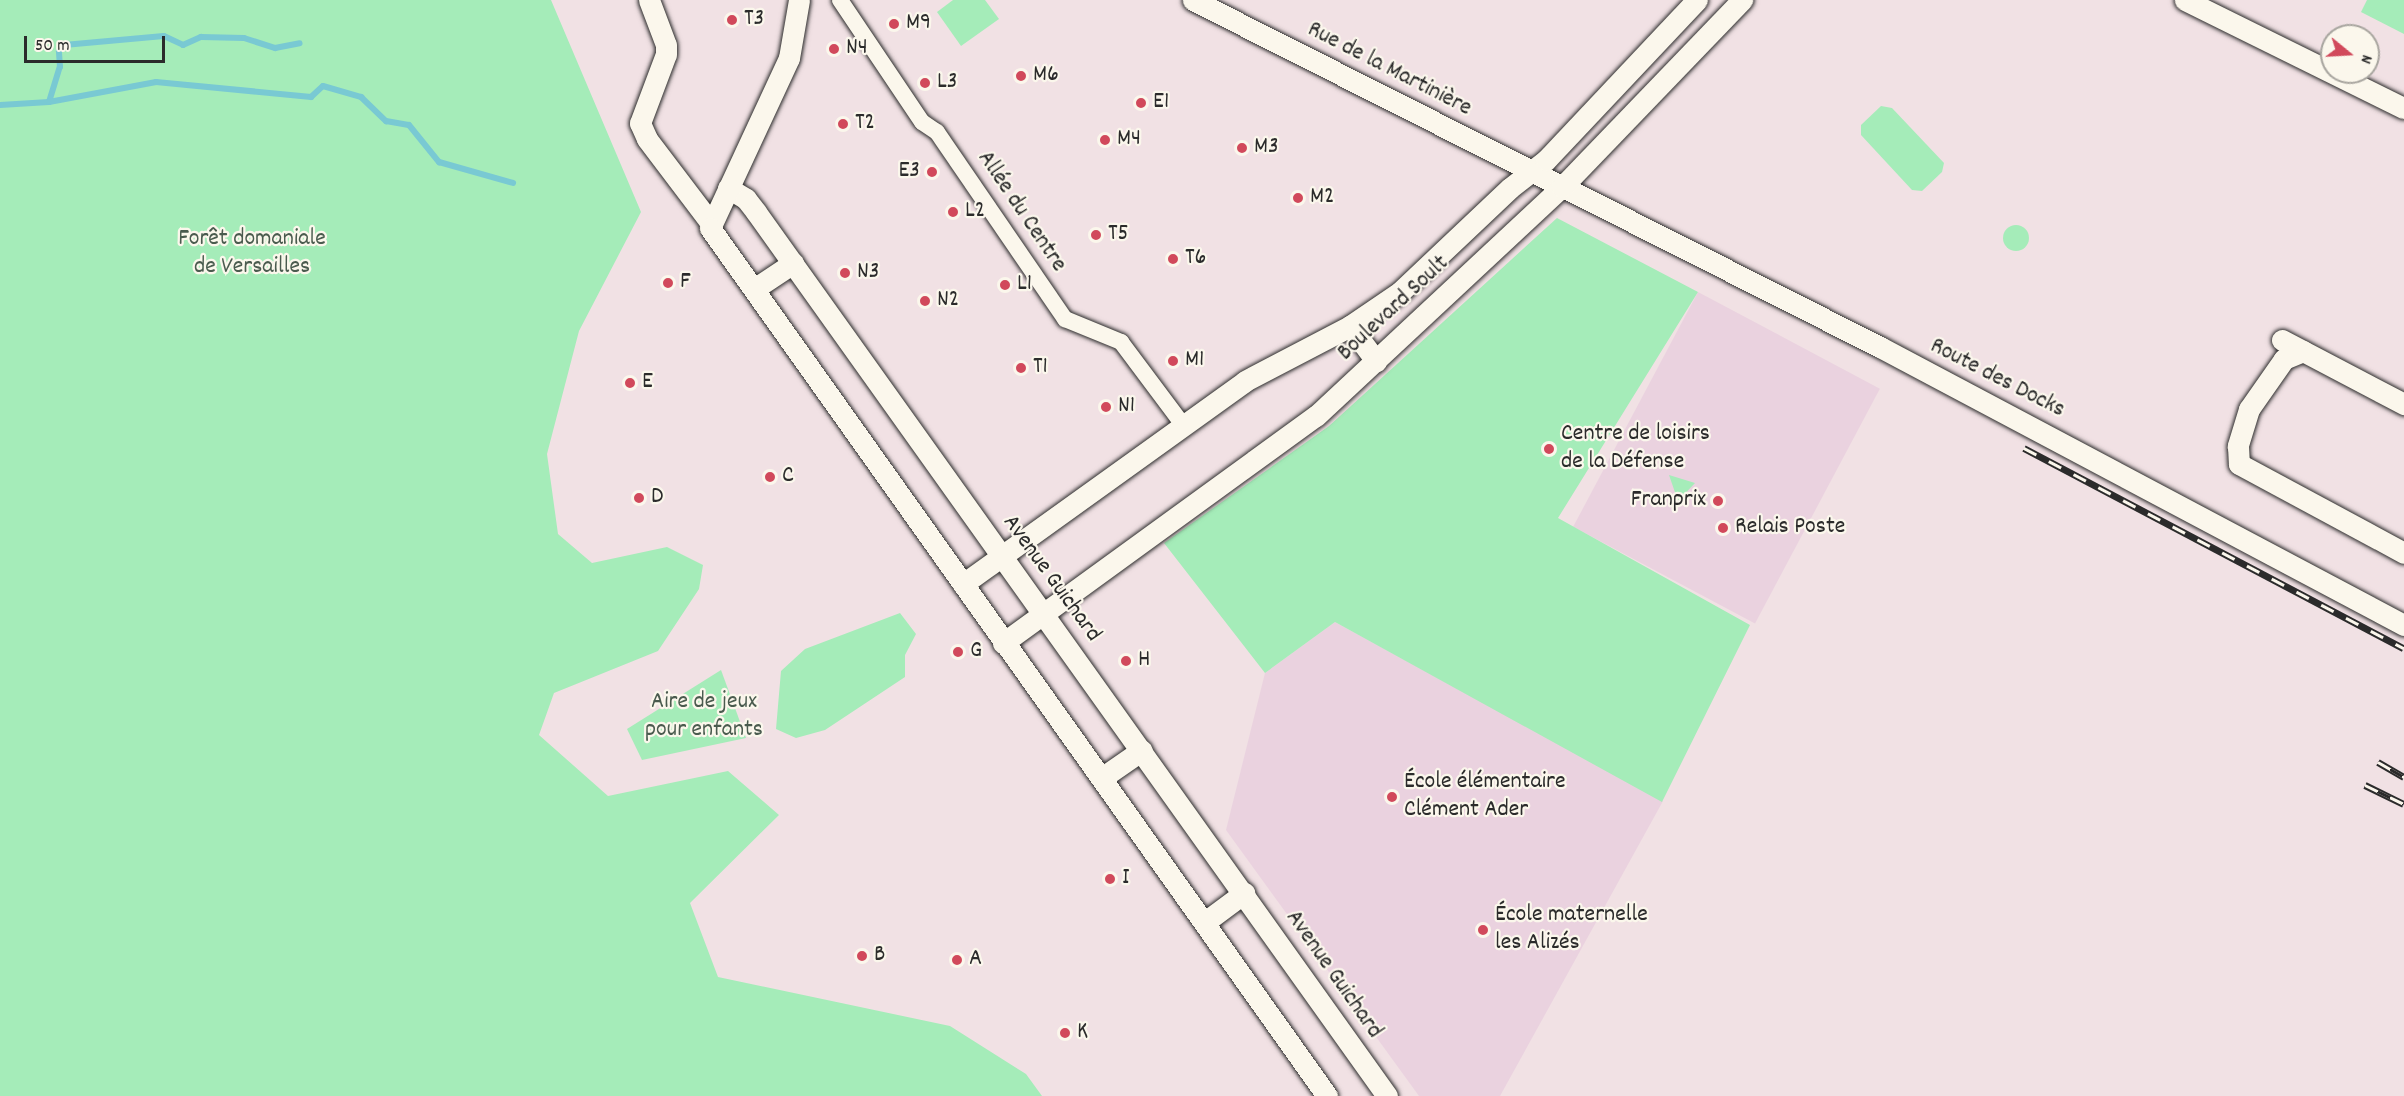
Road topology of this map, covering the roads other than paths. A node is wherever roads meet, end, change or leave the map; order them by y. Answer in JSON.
{"nodes":[{"id":1,"x":649,"y":0,"type":"edge"},
{"id":2,"x":799,"y":0,"type":"edge"},
{"id":3,"x":840,"y":0,"type":"edge"},
{"id":4,"x":1193,"y":0,"type":"edge"},
{"id":5,"x":1697,"y":0,"type":"edge"},
{"id":6,"x":1742,"y":0,"type":"edge"},
{"id":7,"x":2185,"y":0,"type":"edge"},
{"id":8,"x":2404,"y":108,"type":"edge"},
{"id":9,"x":1533,"y":172,"type":"junction"},
{"id":10,"x":1562,"y":187,"type":"junction"},
{"id":11,"x":728,"y":188,"type":"junction"},
{"id":12,"x":710,"y":222,"type":"junction"},
{"id":13,"x":793,"y":263,"type":"junction"},
{"id":14,"x":754,"y":289,"type":"junction"},
{"id":15,"x":1350,"y":326,"type":"junction"},
{"id":16,"x":2282,"y":340,"type":"dead end"},
{"id":17,"x":2302,"y":351,"type":"junction"},
{"id":18,"x":1376,"y":361,"type":"junction"},
{"id":19,"x":2404,"y":404,"type":"edge"},
{"id":20,"x":1183,"y":425,"type":"junction"},
{"id":21,"x":2404,"y":553,"type":"edge"},
{"id":22,"x":1003,"y":558,"type":"junction"},
{"id":23,"x":963,"y":584,"type":"junction"},
{"id":24,"x":1044,"y":612,"type":"junction"},
{"id":25,"x":2404,"y":625,"type":"edge"},
{"id":26,"x":1003,"y":643,"type":"junction"},
{"id":27,"x":1142,"y":750,"type":"junction"},
{"id":28,"x":1103,"y":777,"type":"junction"},
{"id":29,"x":1244,"y":893,"type":"junction"},
{"id":30,"x":1205,"y":922,"type":"junction"},
{"id":31,"x":1327,"y":1096,"type":"edge"},
{"id":32,"x":1387,"y":1096,"type":"edge"}],
"edges":[{"from":1,"to":12,"type":"street"},
{"from":2,"to":11,"type":"street"},
{"from":3,"to":20,"type":"street","name":"Allée du Centre"},
{"from":4,"to":9,"type":"street","name":"Rue de la Martinière"},
{"from":5,"to":9,"type":"street","name":"Boulevard Soult"},
{"from":6,"to":10,"type":"street","name":"Boulevard Soult"},
{"from":7,"to":8,"type":"street"},
{"from":9,"to":10,"type":"street","name":"Rue de la Martinière"},
{"from":9,"to":15,"type":"street","name":"Boulevard Soult"},
{"from":10,"to":18,"type":"street","name":"Boulevard Soult"},
{"from":10,"to":25,"type":"street","name":"Route des Docks"},
{"from":11,"to":12,"type":"street"},
{"from":11,"to":13,"type":"street","name":"Avenue Guichard"},
{"from":12,"to":14,"type":"street"},
{"from":13,"to":14,"type":"street"},
{"from":13,"to":22,"type":"street","name":"Avenue Guichard"},
{"from":14,"to":23,"type":"street"},
{"from":15,"to":18,"type":"street"},
{"from":15,"to":20,"type":"street","name":"Boulevard Soult"},
{"from":16,"to":17,"type":"street"},
{"from":17,"to":19,"type":"street"},
{"from":17,"to":21,"type":"street"},
{"from":18,"to":24,"type":"street","name":"Boulevard Soult"},
{"from":20,"to":22,"type":"street","name":"Boulevard Soult"},
{"from":22,"to":23,"type":"street","name":"Boulevard Soult"},
{"from":22,"to":24,"type":"street","name":"Avenue Guichard"},
{"from":23,"to":26,"type":"street"},
{"from":24,"to":26,"type":"street","name":"Boulevard Soult"},
{"from":24,"to":27,"type":"street","name":"Avenue Guichard"},
{"from":26,"to":28,"type":"street"},
{"from":27,"to":28,"type":"street"},
{"from":27,"to":29,"type":"street","name":"Avenue Guichard"},
{"from":28,"to":30,"type":"street"},
{"from":29,"to":30,"type":"street"},
{"from":29,"to":32,"type":"street","name":"Avenue Guichard"},
{"from":30,"to":31,"type":"street"}]}
